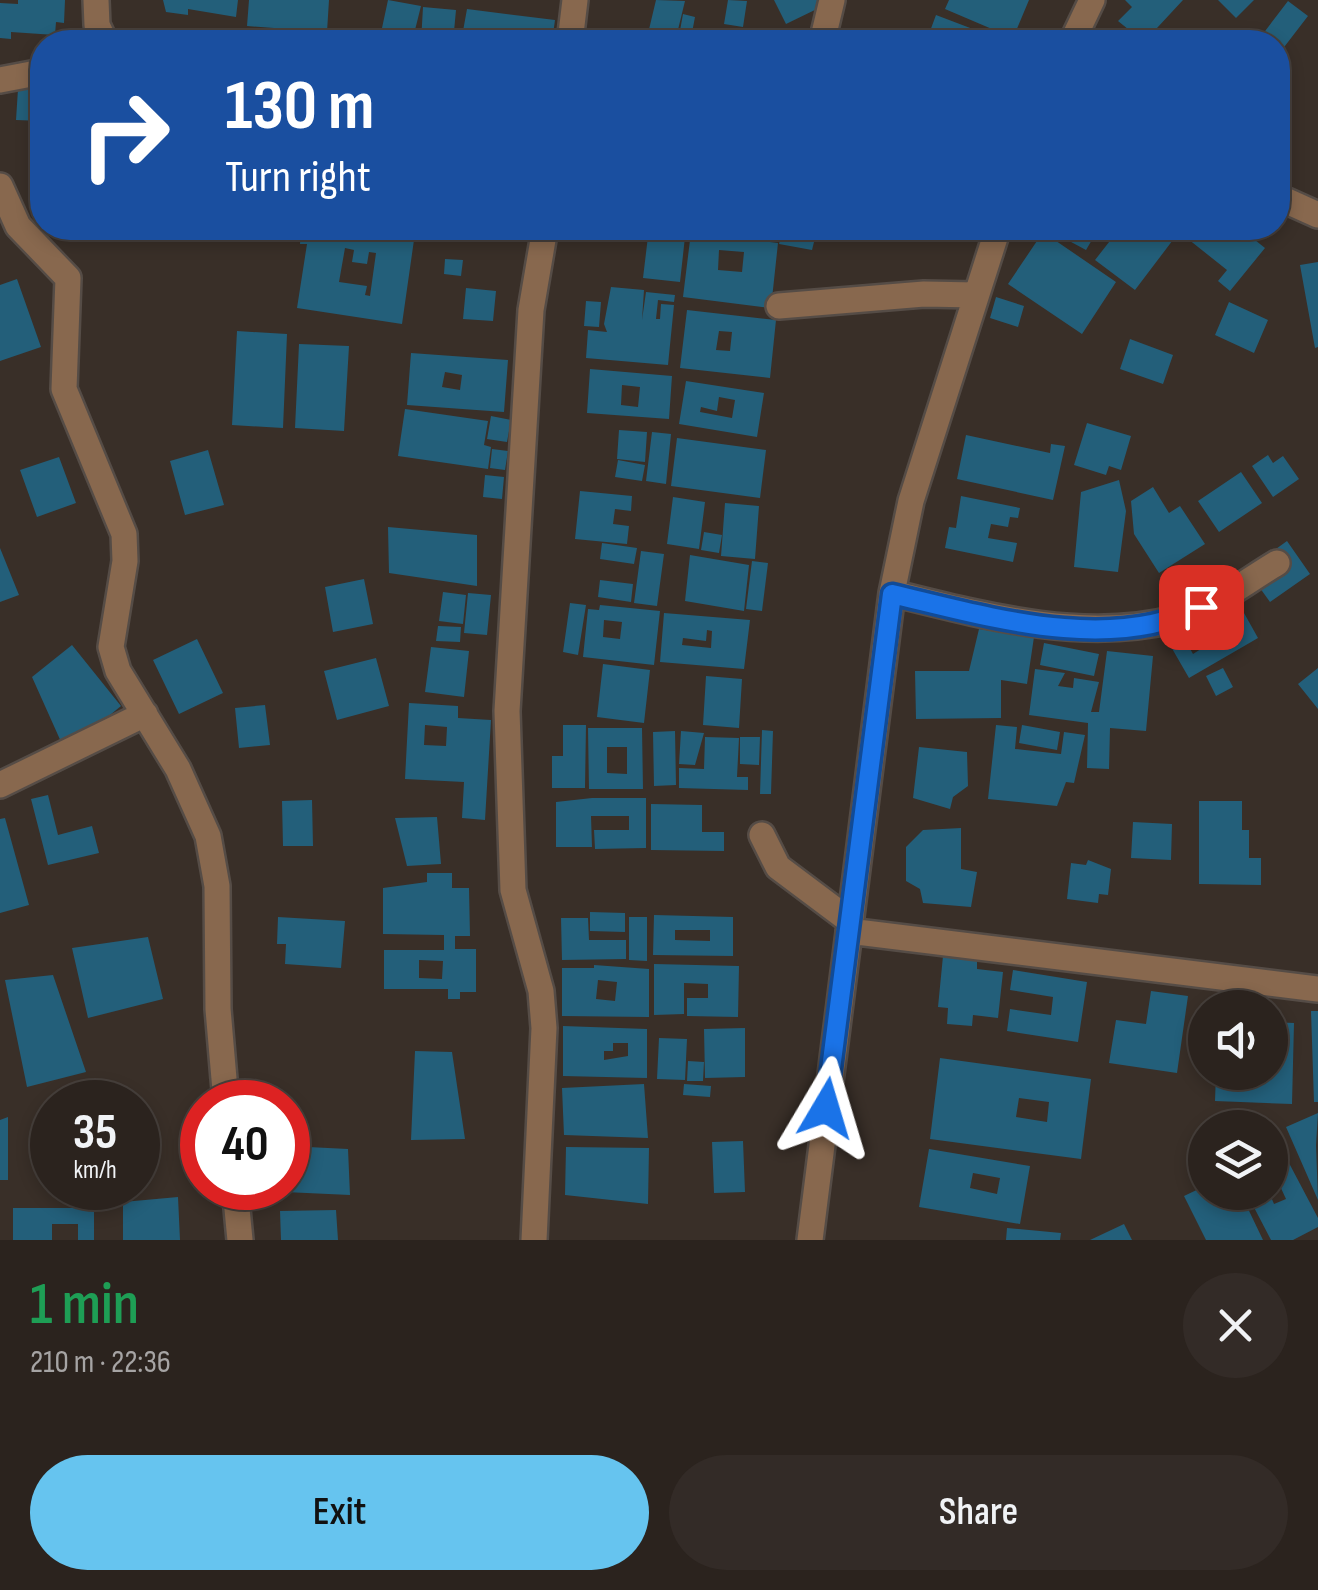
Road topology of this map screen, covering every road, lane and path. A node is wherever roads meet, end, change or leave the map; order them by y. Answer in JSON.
{"nodes":[{"id":1,"x":96,"y":0,"type":"edge"},
{"id":2,"x":832,"y":0,"type":"edge"},
{"id":3,"x":1092,"y":0,"type":"edge"},
{"id":4,"x":579,"y":4,"type":"edge"},
{"id":5,"x":99,"y":30,"type":"edge"},
{"id":6,"x":573,"y":30,"type":"edge"},
{"id":7,"x":825,"y":30,"type":"edge"},
{"id":8,"x":1078,"y":30,"type":"edge"},
{"id":9,"x":30,"y":74,"type":"edge"},
{"id":10,"x":0,"y":80,"type":"edge"},
{"id":11,"x":0,"y":186,"type":"edge"},
{"id":12,"x":1318,"y":189,"type":"edge"},
{"id":13,"x":1297,"y":205,"type":"edge"},
{"id":14,"x":30,"y":238,"type":"edge"},
{"id":15,"x":31,"y":240,"type":"edge"},
{"id":16,"x":543,"y":240,"type":"edge"},
{"id":17,"x":994,"y":240,"type":"edge"},
{"id":18,"x":976,"y":295,"type":"junction"},
{"id":19,"x":778,"y":306,"type":"dead end"},
{"id":20,"x":1276,"y":563,"type":"dead end"},
{"id":21,"x":892,"y":594,"type":"junction"},
{"id":22,"x":144,"y":714,"type":"junction"},
{"id":23,"x":0,"y":785,"type":"edge"},
{"id":24,"x":762,"y":834,"type":"dead end"},
{"id":25,"x":850,"y":926,"type":"junction"},
{"id":26,"x":1318,"y":989,"type":"edge"},
{"id":27,"x":224,"y":1080,"type":"edge"},
{"id":28,"x":237,"y":1210,"type":"edge"},
{"id":29,"x":240,"y":1240,"type":"edge"},
{"id":30,"x":534,"y":1240,"type":"edge"},
{"id":31,"x":810,"y":1240,"type":"edge"}],
"edges":[{"from":1,"to":5,"type":"street"},
{"from":2,"to":7,"type":"street"},
{"from":3,"to":8,"type":"street"},
{"from":4,"to":6,"type":"street"},
{"from":9,"to":10,"type":"street"},
{"from":11,"to":14,"type":"street"},
{"from":12,"to":13,"type":"street"},
{"from":15,"to":22,"type":"street"},
{"from":16,"to":30,"type":"street"},
{"from":17,"to":18,"type":"street"},
{"from":18,"to":19,"type":"street"},
{"from":18,"to":21,"type":"street"},
{"from":20,"to":21,"type":"street"},
{"from":21,"to":25,"type":"street"},
{"from":22,"to":23,"type":"street"},
{"from":22,"to":27,"type":"street"},
{"from":24,"to":25,"type":"street"},
{"from":25,"to":26,"type":"street"},
{"from":25,"to":31,"type":"street"},
{"from":28,"to":29,"type":"street"}]}
